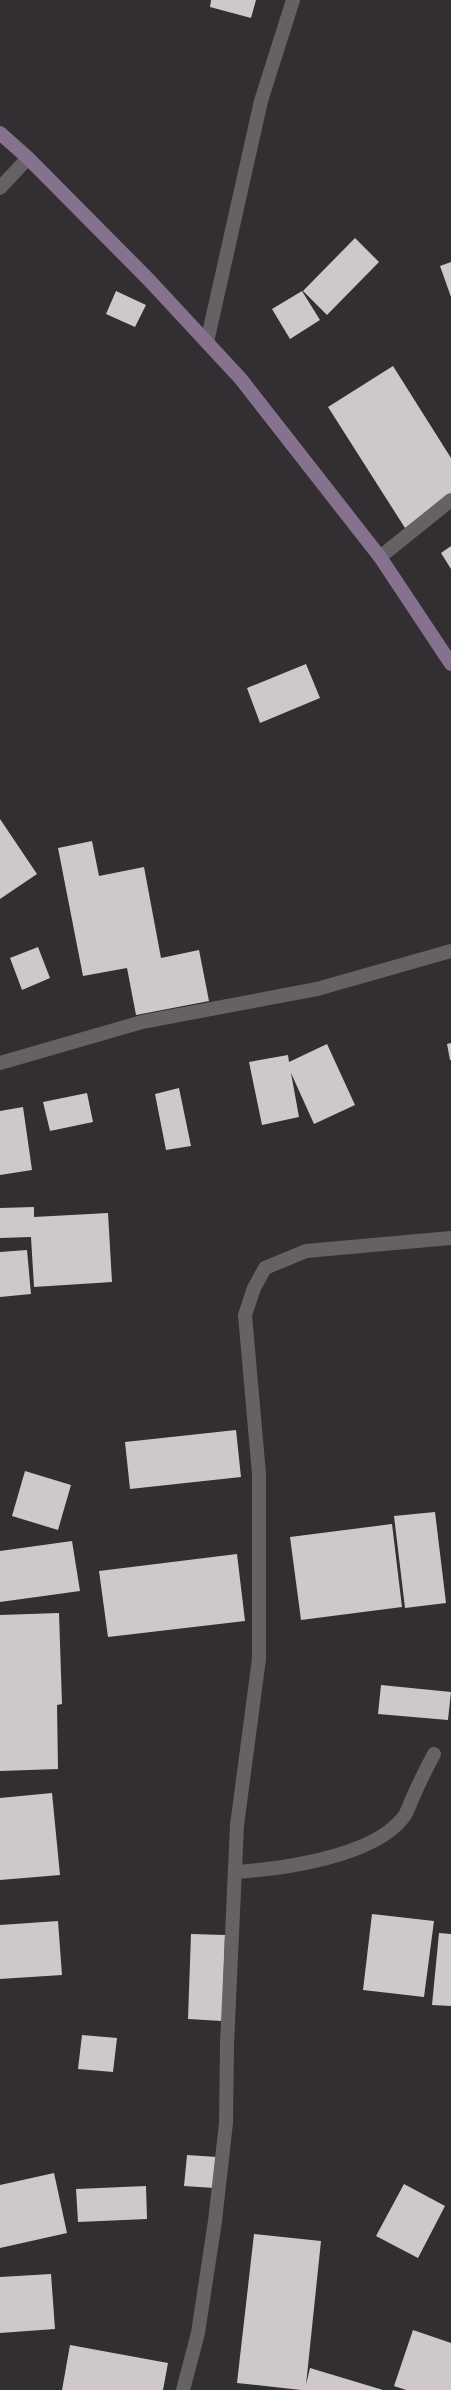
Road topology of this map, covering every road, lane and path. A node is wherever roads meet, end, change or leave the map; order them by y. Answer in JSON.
{"nodes":[{"id":1,"x":293,"y":0,"type":"edge"},
{"id":2,"x":0,"y":133,"type":"edge"},
{"id":3,"x":28,"y":158,"type":"junction"},
{"id":4,"x":0,"y":188,"type":"edge"},
{"id":5,"x":207,"y":342,"type":"junction"},
{"id":6,"x":451,"y":500,"type":"edge"},
{"id":7,"x":380,"y":557,"type":"junction"},
{"id":8,"x":451,"y":664,"type":"edge"},
{"id":9,"x":451,"y":951,"type":"edge"},
{"id":10,"x":0,"y":1063,"type":"edge"},
{"id":11,"x":451,"y":1238,"type":"edge"},
{"id":12,"x":434,"y":1754,"type":"dead end"},
{"id":13,"x":235,"y":1872,"type":"junction"},
{"id":14,"x":183,"y":2390,"type":"edge"}],
"edges":[{"from":1,"to":5,"type":"street"},
{"from":2,"to":3,"type":"main road"},
{"from":3,"to":4,"type":"street"},
{"from":3,"to":5,"type":"main road"},
{"from":5,"to":7,"type":"main road"},
{"from":6,"to":7,"type":"street"},
{"from":7,"to":8,"type":"main road"},
{"from":9,"to":10,"type":"street"},
{"from":11,"to":13,"type":"street"},
{"from":12,"to":13,"type":"street"},
{"from":13,"to":14,"type":"street"}]}
